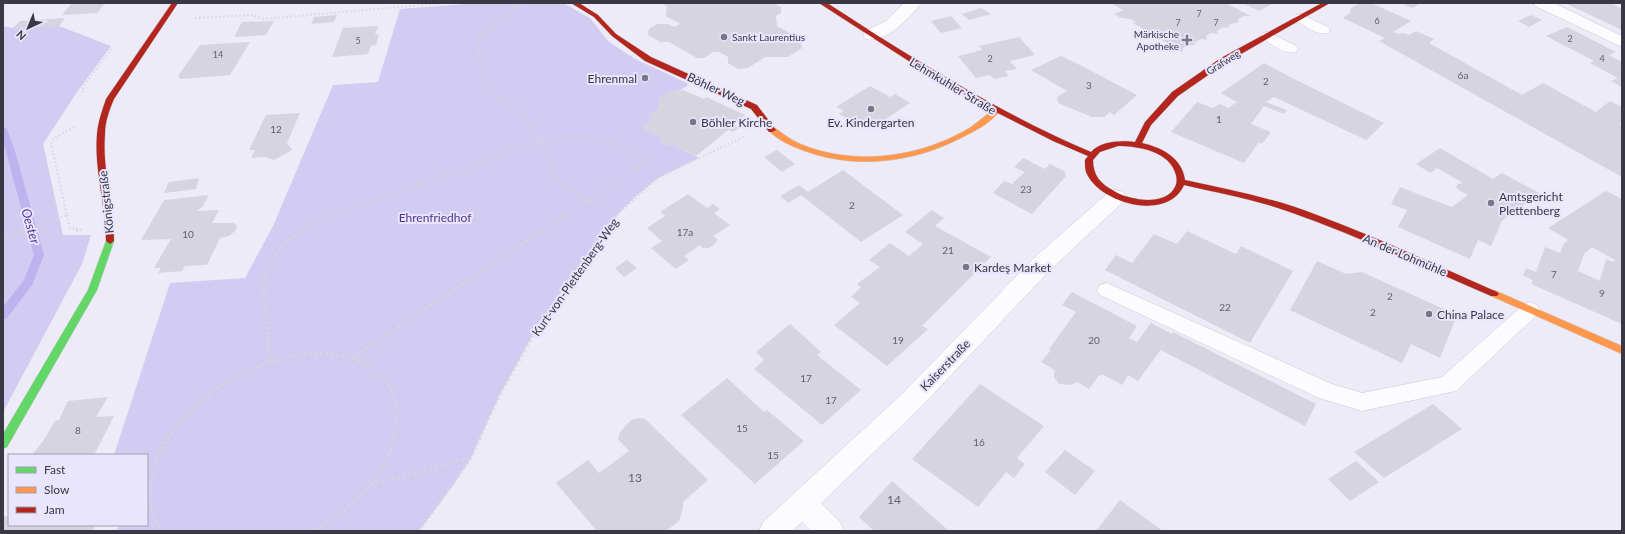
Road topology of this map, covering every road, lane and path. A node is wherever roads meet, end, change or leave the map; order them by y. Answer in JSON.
{"nodes":[{"id":1,"x":175,"y":3,"type":"edge"},
{"id":2,"x":445,"y":3,"type":"edge"},
{"id":3,"x":526,"y":3,"type":"edge"},
{"id":4,"x":574,"y":3,"type":"edge"},
{"id":5,"x":822,"y":3,"type":"edge"},
{"id":6,"x":913,"y":3,"type":"edge"},
{"id":7,"x":1328,"y":3,"type":"edge"},
{"id":8,"x":1541,"y":3,"type":"edge"},
{"id":9,"x":1302,"y":18,"type":"junction"},
{"id":10,"x":164,"y":19,"type":"junction"},
{"id":11,"x":1323,"y":30,"type":"dead end"},
{"id":12,"x":871,"y":35,"type":"junction"},
{"id":13,"x":1268,"y":36,"type":"junction"},
{"id":14,"x":1622,"y":42,"type":"edge"},
{"id":15,"x":1291,"y":49,"type":"dead end"},
{"id":16,"x":104,"y":111,"type":"junction"},
{"id":17,"x":995,"y":112,"type":"junction"},
{"id":18,"x":767,"y":125,"type":"junction"},
{"id":19,"x":541,"y":141,"type":"junction"},
{"id":20,"x":1138,"y":144,"type":"junction"},
{"id":21,"x":1092,"y":155,"type":"junction"},
{"id":22,"x":1181,"y":182,"type":"junction"},
{"id":23,"x":1116,"y":197,"type":"junction"},
{"id":24,"x":586,"y":202,"type":"junction"},
{"id":25,"x":619,"y":213,"type":"junction"},
{"id":26,"x":3,"y":238,"type":"edge"},
{"id":27,"x":1107,"y":290,"type":"dead end"},
{"id":28,"x":1530,"y":310,"type":"junction"},
{"id":29,"x":1622,"y":350,"type":"edge"},
{"id":30,"x":352,"y":358,"type":"junction"},
{"id":31,"x":270,"y":362,"type":"junction"},
{"id":32,"x":3,"y":444,"type":"edge"},
{"id":33,"x":471,"y":458,"type":"junction"},
{"id":34,"x":371,"y":484,"type":"junction"},
{"id":35,"x":803,"y":504,"type":"junction"},
{"id":36,"x":162,"y":531,"type":"edge"},
{"id":37,"x":314,"y":531,"type":"edge"},
{"id":38,"x":419,"y":531,"type":"edge"},
{"id":39,"x":773,"y":531,"type":"edge"},
{"id":40,"x":830,"y":531,"type":"edge"}],
"edges":[{"from":1,"to":10,"type":"street","name":"Königstraße"},
{"from":2,"to":10,"type":"path"},
{"from":3,"to":19,"type":"path"},
{"from":4,"to":18,"type":"street","name":"Böhler Weg"},
{"from":5,"to":12,"type":"street","name":"Lehmkuhler Straße"},
{"from":6,"to":12,"type":"street"},
{"from":7,"to":9,"type":"street","name":"Grafweg"},
{"from":8,"to":14,"type":"street"},
{"from":9,"to":11,"type":"lane"},
{"from":9,"to":13,"type":"street","name":"Grafweg"},
{"from":10,"to":16,"type":"street","name":"Königstraße"},
{"from":12,"to":17,"type":"street","name":"Lehmkuhler Straße"},
{"from":13,"to":15,"type":"lane"},
{"from":13,"to":20,"type":"street","name":"Grafweg"},
{"from":16,"to":26,"type":"path"},
{"from":16,"to":32,"type":"street","name":"Königstraße"},
{"from":17,"to":18,"type":"street","name":"Böhler Weg"},
{"from":17,"to":21,"type":"street","name":"Lehmkuhler Straße"},
{"from":18,"to":25,"type":"path","name":"Kurt-von-Plettenberg-Weg"},
{"from":19,"to":24,"type":"path"},
{"from":19,"to":24,"type":"path"},
{"from":19,"to":31,"type":"path"},
{"from":20,"to":21,"type":"street"},
{"from":20,"to":22,"type":"street"},
{"from":21,"to":23,"type":"street"},
{"from":22,"to":23,"type":"street"},
{"from":22,"to":28,"type":"street","name":"An der Lohmühle"},
{"from":23,"to":35,"type":"street","name":"Kaiserstraße"},
{"from":24,"to":25,"type":"path"},
{"from":24,"to":30,"type":"path"},
{"from":25,"to":33,"type":"path","name":"Kurt-von-Plettenberg-Weg"},
{"from":27,"to":28,"type":"lane"},
{"from":28,"to":29,"type":"street","name":"An der Lohmühle"},
{"from":30,"to":31,"type":"path"},
{"from":30,"to":34,"type":"path"},
{"from":31,"to":36,"type":"path"},
{"from":33,"to":34,"type":"path"},
{"from":33,"to":38,"type":"path","name":"Kurt-von-Plettenberg-Weg"},
{"from":34,"to":37,"type":"path"},
{"from":35,"to":39,"type":"street","name":"Kaiserstraße"},
{"from":35,"to":40,"type":"street"}]}
